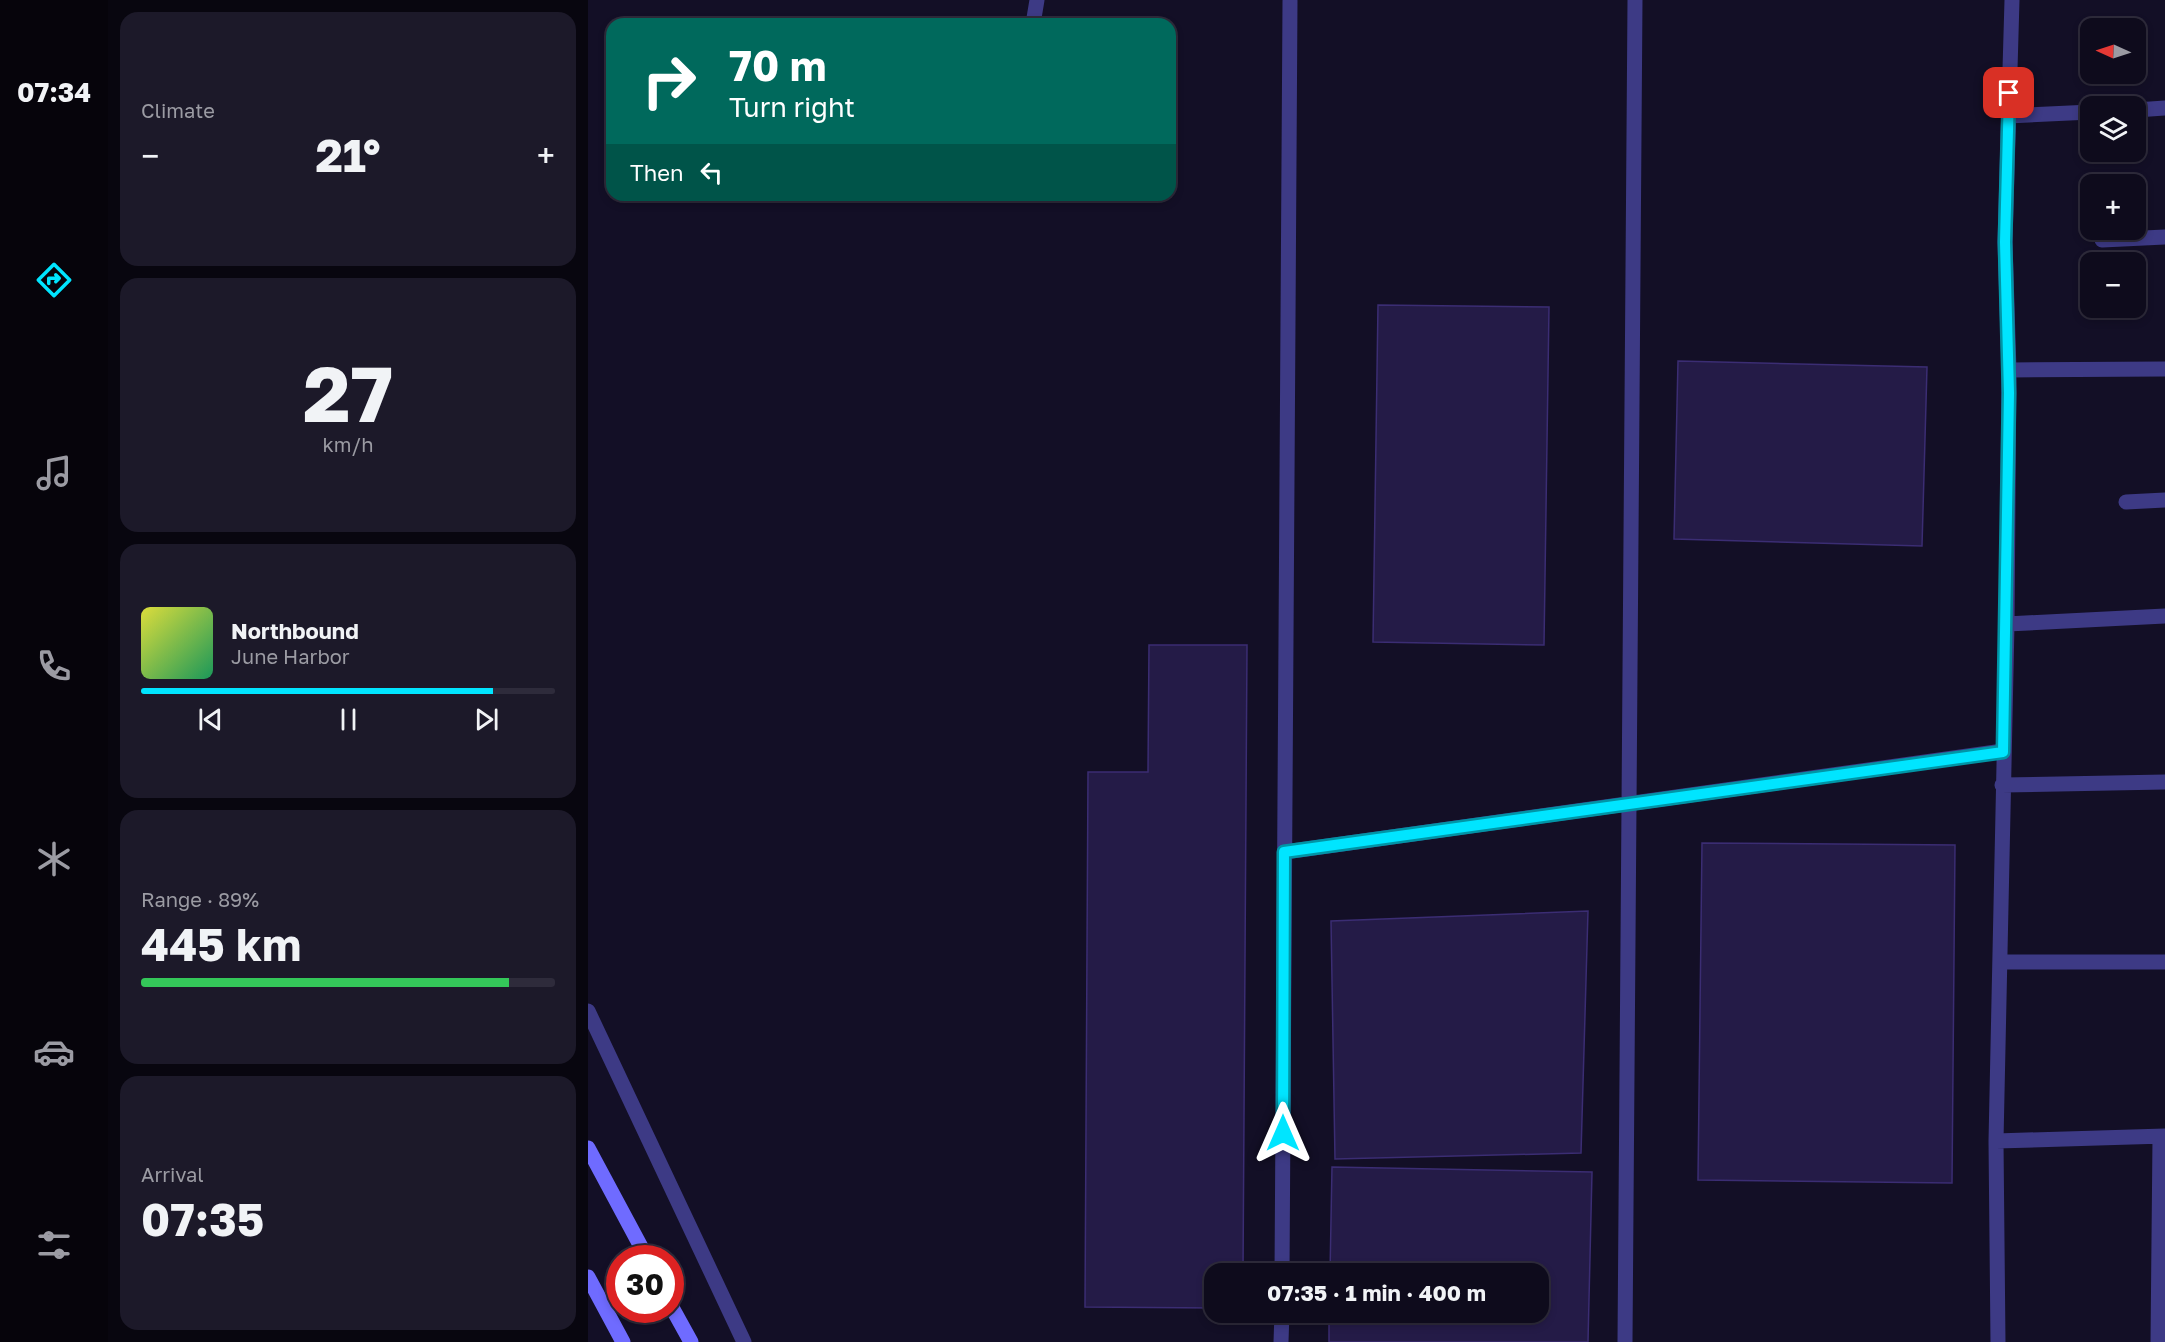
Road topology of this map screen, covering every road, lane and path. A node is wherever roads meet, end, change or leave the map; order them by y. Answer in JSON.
{"nodes":[{"id":1,"x":1037,"y":0,"type":"edge"},
{"id":2,"x":1635,"y":0,"type":"edge"},
{"id":3,"x":2012,"y":0,"type":"edge"},
{"id":4,"x":1290,"y":1,"type":"edge"},
{"id":5,"x":1034,"y":18,"type":"edge"},
{"id":6,"x":2165,"y":108,"type":"edge"},
{"id":7,"x":2146,"y":109,"type":"edge"},
{"id":8,"x":2080,"y":113,"type":"edge"},
{"id":9,"x":2008,"y":116,"type":"junction"},
{"id":10,"x":2165,"y":237,"type":"edge"},
{"id":11,"x":2146,"y":238,"type":"edge"},
{"id":12,"x":2165,"y":369,"type":"edge"},
{"id":13,"x":2009,"y":370,"type":"junction"},
{"id":14,"x":2165,"y":500,"type":"edge"},
{"id":15,"x":2126,"y":502,"type":"dead end"},
{"id":16,"x":2165,"y":616,"type":"edge"},
{"id":17,"x":2007,"y":624,"type":"junction"},
{"id":18,"x":2003,"y":752,"type":"junction"},
{"id":19,"x":2165,"y":783,"type":"edge"},
{"id":20,"x":2002,"y":785,"type":"junction"},
{"id":21,"x":1629,"y":804,"type":"junction"},
{"id":22,"x":1284,"y":852,"type":"junction"},
{"id":23,"x":2000,"y":962,"type":"junction"},
{"id":24,"x":2165,"y":962,"type":"edge"},
{"id":25,"x":588,"y":1011,"type":"edge"},
{"id":26,"x":2162,"y":1136,"type":"edge"},
{"id":27,"x":1996,"y":1141,"type":"junction"},
{"id":28,"x":588,"y":1149,"type":"edge"},
{"id":29,"x":639,"y":1245,"type":"edge"},
{"id":30,"x":1282,"y":1263,"type":"edge"},
{"id":31,"x":588,"y":1277,"type":"edge"},
{"id":32,"x":680,"y":1323,"type":"edge"},
{"id":33,"x":1281,"y":1323,"type":"edge"},
{"id":34,"x":623,"y":1342,"type":"edge"},
{"id":35,"x":691,"y":1342,"type":"edge"},
{"id":36,"x":744,"y":1342,"type":"edge"},
{"id":37,"x":1281,"y":1342,"type":"edge"},
{"id":38,"x":1625,"y":1342,"type":"edge"},
{"id":39,"x":1998,"y":1342,"type":"edge"},
{"id":40,"x":2158,"y":1342,"type":"edge"}],
"edges":[{"from":1,"to":5,"type":"street"},
{"from":2,"to":21,"type":"street"},
{"from":3,"to":9,"type":"street"},
{"from":4,"to":22,"type":"street"},
{"from":6,"to":7,"type":"street"},
{"from":8,"to":9,"type":"street"},
{"from":9,"to":13,"type":"street"},
{"from":10,"to":11,"type":"street"},
{"from":12,"to":13,"type":"street"},
{"from":13,"to":17,"type":"street"},
{"from":14,"to":15,"type":"street"},
{"from":16,"to":17,"type":"street"},
{"from":17,"to":18,"type":"street"},
{"from":18,"to":20,"type":"street"},
{"from":18,"to":21,"type":"street"},
{"from":19,"to":20,"type":"street"},
{"from":20,"to":23,"type":"street"},
{"from":21,"to":22,"type":"street"},
{"from":21,"to":38,"type":"street"},
{"from":22,"to":30,"type":"street"},
{"from":23,"to":24,"type":"street"},
{"from":23,"to":27,"type":"street"},
{"from":25,"to":36,"type":"street"},
{"from":26,"to":27,"type":"street"},
{"from":26,"to":40,"type":"street"},
{"from":27,"to":39,"type":"street"},
{"from":28,"to":29,"type":"street"},
{"from":31,"to":34,"type":"street"},
{"from":32,"to":35,"type":"street"},
{"from":33,"to":37,"type":"street"}]}
